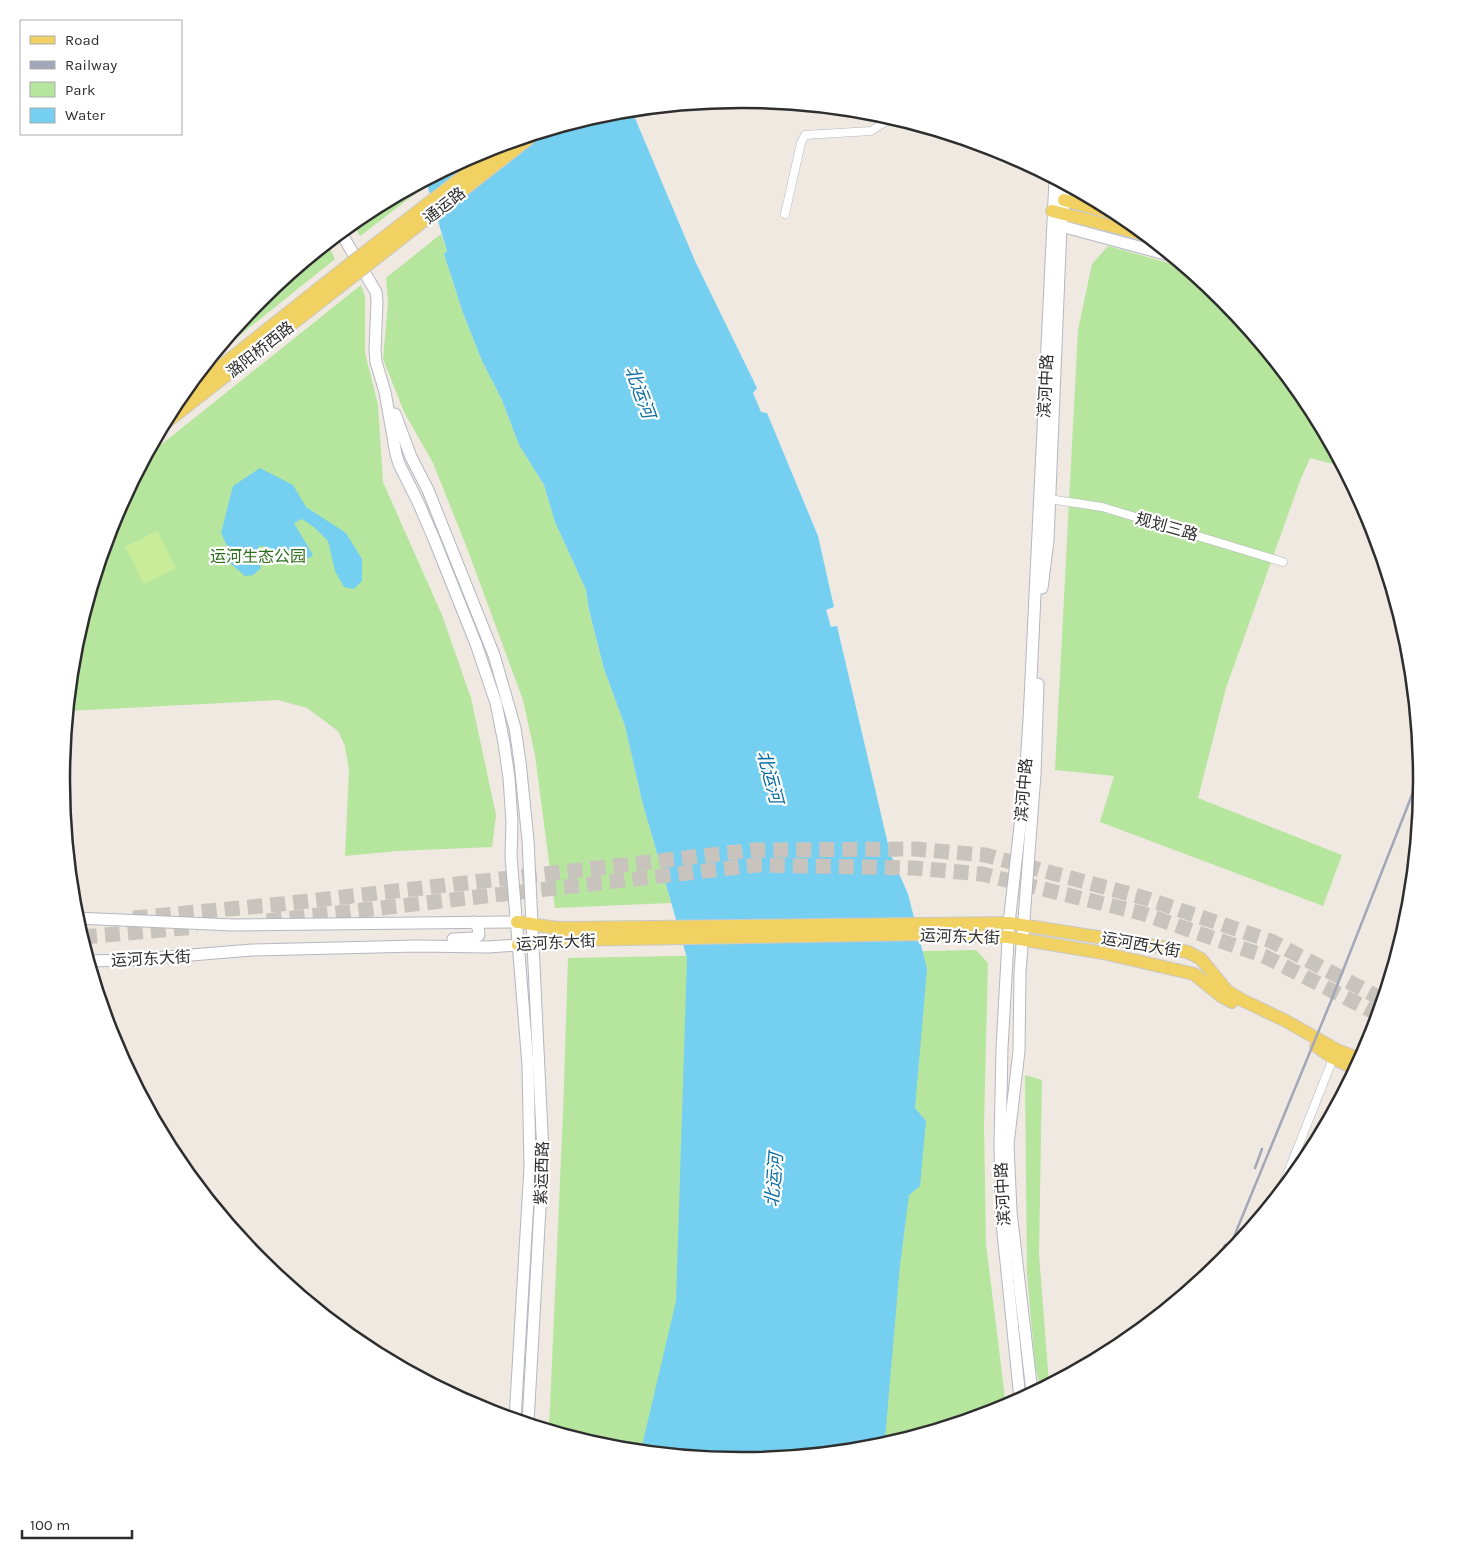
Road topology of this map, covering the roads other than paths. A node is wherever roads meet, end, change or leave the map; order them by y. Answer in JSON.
{"nodes":[{"id":1,"x":883,"y":123,"type":"edge"},
{"id":2,"x":516,"y":148,"type":"edge"},
{"id":3,"x":486,"y":160,"type":"edge"},
{"id":4,"x":1056,"y":187,"type":"edge"},
{"id":5,"x":1064,"y":191,"type":"edge"},
{"id":6,"x":1058,"y":205,"type":"junction"},
{"id":7,"x":1098,"y":212,"type":"edge"},
{"id":8,"x":785,"y":214,"type":"dead end"},
{"id":9,"x":1061,"y":226,"type":"junction"},
{"id":10,"x":1122,"y":227,"type":"edge"},
{"id":11,"x":344,"y":239,"type":"edge"},
{"id":12,"x":1155,"y":251,"type":"edge"},
{"id":13,"x":354,"y":268,"type":"junction"},
{"id":14,"x":200,"y":384,"type":"edge"},
{"id":15,"x":385,"y":392,"type":"junction"},
{"id":16,"x":181,"y":410,"type":"edge"},
{"id":17,"x":1049,"y":499,"type":"junction"},
{"id":18,"x":1283,"y":562,"type":"dead end"},
{"id":19,"x":85,"y":918,"type":"edge"},
{"id":20,"x":474,"y":922,"type":"junction"},
{"id":21,"x":517,"y":922,"type":"junction"},
{"id":22,"x":531,"y":923,"type":"junction"},
{"id":23,"x":1009,"y":923,"type":"junction"},
{"id":24,"x":1023,"y":925,"type":"junction"},
{"id":25,"x":926,"y":928,"type":"junction"},
{"id":26,"x":564,"y":934,"type":"junction"},
{"id":27,"x":1008,"y":938,"type":"junction"},
{"id":28,"x":1022,"y":941,"type":"junction"},
{"id":29,"x":532,"y":943,"type":"junction"},
{"id":30,"x":518,"y":944,"type":"junction"},
{"id":31,"x":417,"y":946,"type":"junction"},
{"id":32,"x":95,"y":961,"type":"edge"},
{"id":33,"x":1335,"y":1054,"type":"junction"},
{"id":34,"x":1353,"y":1058,"type":"edge"},
{"id":35,"x":1349,"y":1065,"type":"edge"},
{"id":36,"x":1290,"y":1166,"type":"edge"},
{"id":37,"x":1031,"y":1385,"type":"edge"},
{"id":38,"x":1019,"y":1390,"type":"edge"},
{"id":39,"x":515,"y":1412,"type":"edge"},
{"id":40,"x":528,"y":1417,"type":"edge"}],
"edges":[{"from":1,"to":8,"type":"street"},
{"from":2,"to":13,"type":"main road","name":"通运路","bridge":true},
{"from":3,"to":13,"type":"main road","name":"通运路","bridge":true},
{"from":4,"to":6,"type":"main road","name":"滨河中路"},
{"from":5,"to":6,"type":"main road","name":"滨河中路"},
{"from":6,"to":7,"type":"main road"},
{"from":6,"to":9,"type":"main road","name":"滨河中路"},
{"from":6,"to":10,"type":"main road"},
{"from":6,"to":23,"type":"main road","name":"滨河中路"},
{"from":9,"to":12,"type":"main road"},
{"from":9,"to":17,"type":"main road","name":"滨河中路"},
{"from":11,"to":15,"type":"main road"},
{"from":13,"to":14,"type":"main road","name":"潞阳桥西路"},
{"from":13,"to":16,"type":"main road","name":"潞阳桥西路"},
{"from":15,"to":21,"type":"main road","name":"紫运西路"},
{"from":15,"to":22,"type":"main road","name":"紫运西路"},
{"from":17,"to":18,"type":"street","name":"规划三路"},
{"from":17,"to":24,"type":"main road","name":"滨河中路"},
{"from":19,"to":20,"type":"main road","name":"运河东大街"},
{"from":20,"to":21,"type":"main road","name":"运河东大街"},
{"from":20,"to":31,"type":"main road"},
{"from":21,"to":22,"type":"main road","name":"运河东大街"},
{"from":21,"to":30,"type":"main road","name":"紫运西路"},
{"from":22,"to":26,"type":"main road","name":"运河东大街"},
{"from":22,"to":29,"type":"main road","name":"紫运西路"},
{"from":23,"to":24,"type":"main road","name":"运河西大街"},
{"from":23,"to":25,"type":"main road","name":"运河东大街"},
{"from":23,"to":27,"type":"main road","name":"滨河中路"},
{"from":24,"to":28,"type":"main road","name":"滨河中路"},
{"from":24,"to":33,"type":"main road","name":"运河西大街"},
{"from":25,"to":26,"type":"main road","name":"运河东大街"},
{"from":25,"to":27,"type":"main road","name":"运河东大街"},
{"from":26,"to":29,"type":"main road","name":"运河东大街"},
{"from":27,"to":28,"type":"main road","name":"运河东大街"},
{"from":27,"to":38,"type":"main road","name":"滨河中路"},
{"from":28,"to":33,"type":"main road","name":"运河西大街"},
{"from":28,"to":37,"type":"main road","name":"滨河中路"},
{"from":29,"to":30,"type":"main road","name":"运河东大街"},
{"from":29,"to":40,"type":"main road","name":"紫运西路"},
{"from":30,"to":31,"type":"main road","name":"运河东大街"},
{"from":30,"to":39,"type":"main road","name":"紫运西路"},
{"from":31,"to":32,"type":"main road","name":"运河东大街"},
{"from":33,"to":34,"type":"main road","name":"运河西大街"},
{"from":33,"to":35,"type":"main road","name":"运河西大街"},
{"from":33,"to":36,"type":"street"}]}
